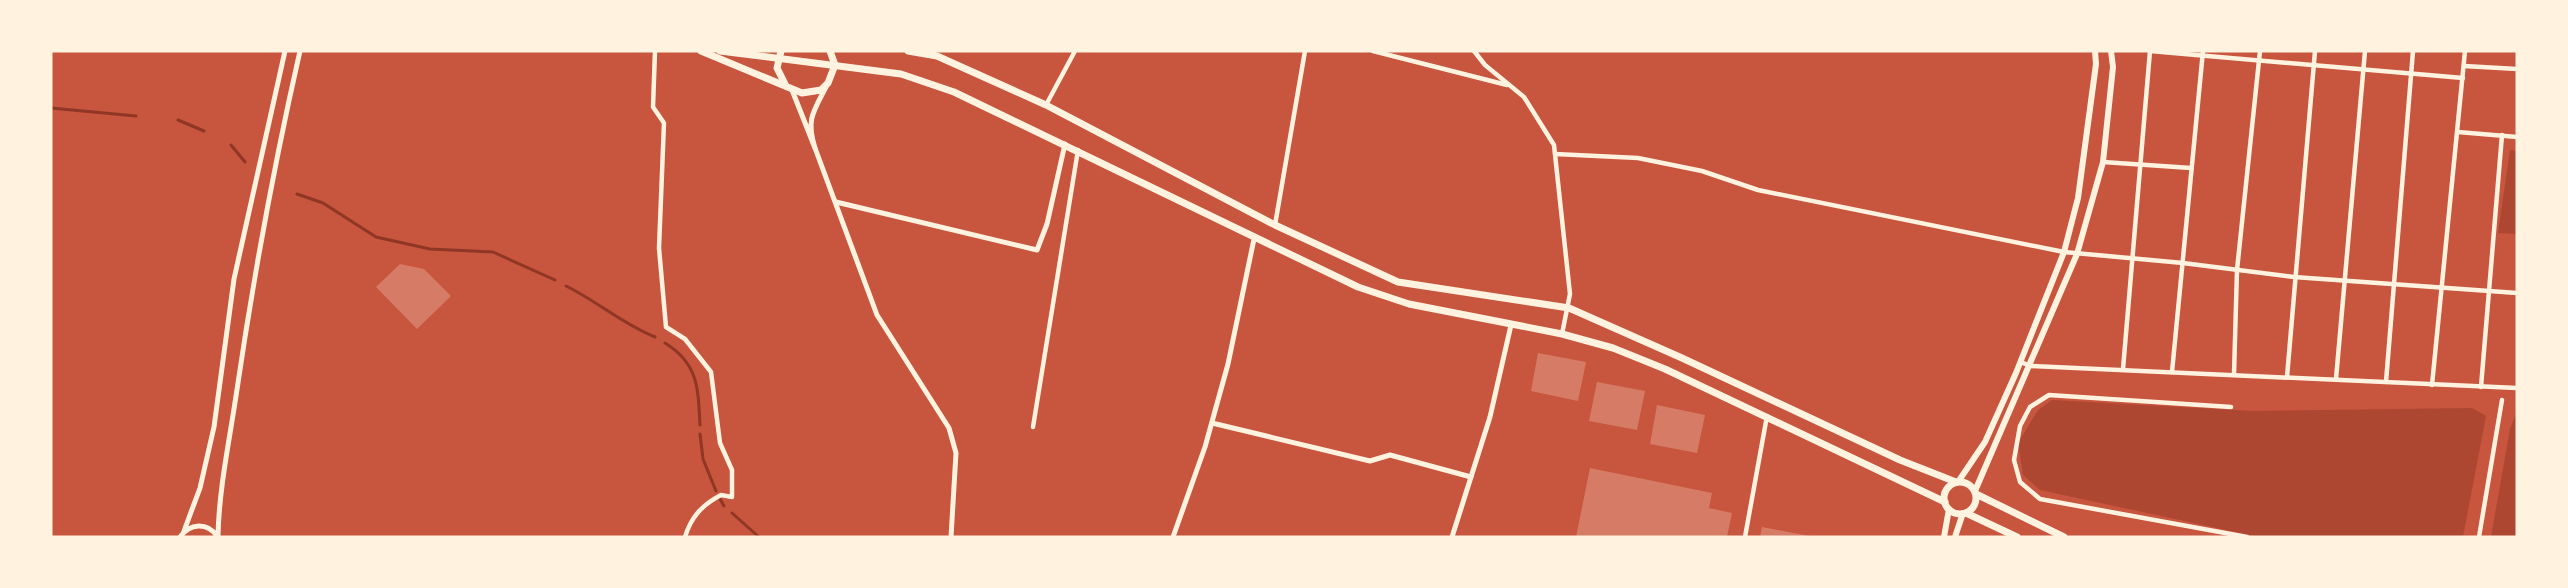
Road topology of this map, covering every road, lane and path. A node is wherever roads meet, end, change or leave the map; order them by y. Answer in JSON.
{"nodes":[{"id":1,"x":285,"y":51,"type":"edge"},
{"id":2,"x":300,"y":51,"type":"edge"},
{"id":3,"x":655,"y":51,"type":"edge"},
{"id":4,"x":701,"y":51,"type":"edge"},
{"id":5,"x":720,"y":51,"type":"edge"},
{"id":6,"x":830,"y":51,"type":"edge"},
{"id":7,"x":908,"y":51,"type":"edge"},
{"id":8,"x":1075,"y":51,"type":"edge"},
{"id":9,"x":1305,"y":51,"type":"edge"},
{"id":10,"x":1373,"y":51,"type":"edge"},
{"id":11,"x":1474,"y":51,"type":"edge"},
{"id":12,"x":2095,"y":51,"type":"edge"},
{"id":13,"x":2111,"y":51,"type":"edge"},
{"id":14,"x":2150,"y":51,"type":"edge"},
{"id":15,"x":2260,"y":51,"type":"edge"},
{"id":16,"x":2315,"y":51,"type":"edge"},
{"id":17,"x":2365,"y":51,"type":"edge"},
{"id":18,"x":2414,"y":51,"type":"edge"},
{"id":19,"x":2465,"y":51,"type":"edge"},
{"id":20,"x":2203,"y":53,"type":"edge"},
{"id":21,"x":779,"y":55,"type":"edge"},
{"id":22,"x":2260,"y":59,"type":"junction"},
{"id":23,"x":835,"y":65,"type":"junction"},
{"id":24,"x":2314,"y":66,"type":"junction"},
{"id":25,"x":2464,"y":66,"type":"junction"},
{"id":26,"x":2517,"y":69,"type":"edge"},
{"id":27,"x":2364,"y":71,"type":"junction"},
{"id":28,"x":2412,"y":75,"type":"junction"},
{"id":29,"x":2463,"y":78,"type":"junction"},
{"id":30,"x":828,"y":83,"type":"junction"},
{"id":31,"x":785,"y":84,"type":"junction"},
{"id":32,"x":1509,"y":86,"type":"junction"},
{"id":33,"x":792,"y":90,"type":"junction"},
{"id":34,"x":1046,"y":105,"type":"junction"},
{"id":35,"x":2458,"y":132,"type":"junction"},
{"id":36,"x":2502,"y":135,"type":"junction"},
{"id":37,"x":2517,"y":137,"type":"edge"},
{"id":38,"x":1065,"y":144,"type":"junction"},
{"id":39,"x":815,"y":148,"type":"junction"},
{"id":40,"x":1078,"y":150,"type":"junction"},
{"id":41,"x":1555,"y":154,"type":"junction"},
{"id":42,"x":2103,"y":162,"type":"junction"},
{"id":43,"x":2140,"y":164,"type":"junction"},
{"id":44,"x":2191,"y":168,"type":"junction"},
{"id":45,"x":836,"y":202,"type":"junction"},
{"id":46,"x":1275,"y":225,"type":"junction"},
{"id":47,"x":1254,"y":239,"type":"junction"},
{"id":48,"x":2064,"y":252,"type":"junction"},
{"id":49,"x":2077,"y":254,"type":"junction"},
{"id":50,"x":2132,"y":259,"type":"junction"},
{"id":51,"x":2183,"y":263,"type":"junction"},
{"id":52,"x":2237,"y":270,"type":"junction"},
{"id":53,"x":2294,"y":277,"type":"junction"},
{"id":54,"x":2344,"y":280,"type":"junction"},
{"id":55,"x":2394,"y":284,"type":"junction"},
{"id":56,"x":2441,"y":287,"type":"junction"},
{"id":57,"x":2490,"y":291,"type":"junction"},
{"id":58,"x":2517,"y":293,"type":"edge"},
{"id":59,"x":1569,"y":308,"type":"junction"},
{"id":60,"x":1511,"y":325,"type":"junction"},
{"id":61,"x":1562,"y":334,"type":"junction"},
{"id":62,"x":2021,"y":362,"type":"junction"},
{"id":63,"x":2030,"y":366,"type":"junction"},
{"id":64,"x":2123,"y":369,"type":"junction"},
{"id":65,"x":2172,"y":372,"type":"junction"},
{"id":66,"x":2234,"y":374,"type":"junction"},
{"id":67,"x":2287,"y":377,"type":"junction"},
{"id":68,"x":2337,"y":379,"type":"junction"},
{"id":69,"x":2386,"y":382,"type":"junction"},
{"id":70,"x":2432,"y":385,"type":"junction"},
{"id":71,"x":2481,"y":387,"type":"junction"},
{"id":72,"x":2517,"y":388,"type":"edge"},
{"id":73,"x":2502,"y":399,"type":"dead end"},
{"id":74,"x":2231,"y":407,"type":"dead end"},
{"id":75,"x":1767,"y":416,"type":"junction"},
{"id":76,"x":1212,"y":423,"type":"junction"},
{"id":77,"x":1033,"y":427,"type":"dead end"},
{"id":78,"x":1471,"y":477,"type":"junction"},
{"id":79,"x":1957,"y":482,"type":"junction"},
{"id":80,"x":1976,"y":492,"type":"junction"},
{"id":81,"x":1947,"y":505,"type":"junction"},
{"id":82,"x":1965,"y":513,"type":"junction"},
{"id":83,"x":184,"y":531,"type":"junction"},
{"id":84,"x":180,"y":537,"type":"edge"},
{"id":85,"x":218,"y":537,"type":"edge"},
{"id":86,"x":685,"y":537,"type":"edge"},
{"id":87,"x":951,"y":537,"type":"edge"},
{"id":88,"x":1173,"y":537,"type":"edge"},
{"id":89,"x":1452,"y":537,"type":"edge"},
{"id":90,"x":1745,"y":537,"type":"edge"},
{"id":91,"x":1944,"y":537,"type":"edge"},
{"id":92,"x":1955,"y":537,"type":"edge"},
{"id":93,"x":2017,"y":537,"type":"edge"},
{"id":94,"x":2064,"y":537,"type":"edge"},
{"id":95,"x":2247,"y":537,"type":"edge"},
{"id":96,"x":2479,"y":537,"type":"edge"}],
"edges":[{"from":1,"to":83,"type":"street"},
{"from":2,"to":85,"type":"street"},
{"from":3,"to":86,"type":"street"},
{"from":4,"to":31,"type":"main road"},
{"from":5,"to":21,"type":"main road"},
{"from":6,"to":23,"type":"main road"},
{"from":7,"to":34,"type":"main road"},
{"from":8,"to":34,"type":"street"},
{"from":9,"to":46,"type":"street"},
{"from":10,"to":32,"type":"street"},
{"from":11,"to":32,"type":"street"},
{"from":12,"to":48,"type":"main road"},
{"from":13,"to":42,"type":"main road"},
{"from":14,"to":20,"type":"street"},
{"from":14,"to":43,"type":"street"},
{"from":15,"to":22,"type":"street"},
{"from":16,"to":24,"type":"street"},
{"from":17,"to":27,"type":"street"},
{"from":18,"to":28,"type":"street"},
{"from":19,"to":25,"type":"street"},
{"from":20,"to":22,"type":"street"},
{"from":20,"to":44,"type":"street"},
{"from":21,"to":23,"type":"main road"},
{"from":21,"to":31,"type":"main road"},
{"from":22,"to":24,"type":"street"},
{"from":22,"to":52,"type":"street"},
{"from":23,"to":30,"type":"main road"},
{"from":23,"to":38,"type":"main road"},
{"from":24,"to":27,"type":"street"},
{"from":24,"to":53,"type":"street"},
{"from":25,"to":26,"type":"street"},
{"from":25,"to":29,"type":"street"},
{"from":27,"to":28,"type":"street"},
{"from":27,"to":54,"type":"street"},
{"from":28,"to":29,"type":"street"},
{"from":28,"to":55,"type":"street"},
{"from":29,"to":35,"type":"street"},
{"from":30,"to":33,"type":"main road"},
{"from":30,"to":39,"type":"street"},
{"from":31,"to":33,"type":"main road"},
{"from":32,"to":41,"type":"street"},
{"from":33,"to":39,"type":"street"},
{"from":34,"to":46,"type":"main road"},
{"from":35,"to":36,"type":"street"},
{"from":35,"to":56,"type":"street"},
{"from":36,"to":37,"type":"street"},
{"from":36,"to":57,"type":"street"},
{"from":38,"to":40,"type":"main road"},
{"from":38,"to":45,"type":"street"},
{"from":39,"to":45,"type":"street"},
{"from":40,"to":47,"type":"main road"},
{"from":40,"to":77,"type":"street"},
{"from":41,"to":48,"type":"street"},
{"from":41,"to":59,"type":"street"},
{"from":42,"to":43,"type":"street"},
{"from":42,"to":49,"type":"main road"},
{"from":43,"to":44,"type":"street"},
{"from":43,"to":50,"type":"street"},
{"from":44,"to":51,"type":"street"},
{"from":45,"to":87,"type":"street"},
{"from":46,"to":59,"type":"main road"},
{"from":47,"to":60,"type":"main road"},
{"from":47,"to":76,"type":"street"},
{"from":48,"to":49,"type":"street"},
{"from":48,"to":62,"type":"main road"},
{"from":49,"to":50,"type":"street"},
{"from":49,"to":63,"type":"main road"},
{"from":50,"to":51,"type":"street"},
{"from":50,"to":64,"type":"street"},
{"from":51,"to":52,"type":"street"},
{"from":51,"to":65,"type":"street"},
{"from":52,"to":53,"type":"street"},
{"from":52,"to":66,"type":"street"},
{"from":53,"to":54,"type":"street"},
{"from":53,"to":67,"type":"street"},
{"from":54,"to":55,"type":"street"},
{"from":54,"to":68,"type":"street"},
{"from":55,"to":56,"type":"street"},
{"from":55,"to":69,"type":"street"},
{"from":56,"to":57,"type":"street"},
{"from":56,"to":70,"type":"street"},
{"from":57,"to":58,"type":"street"},
{"from":57,"to":71,"type":"street"},
{"from":59,"to":61,"type":"street"},
{"from":59,"to":79,"type":"main road"},
{"from":60,"to":61,"type":"main road"},
{"from":60,"to":78,"type":"street"},
{"from":61,"to":75,"type":"main road"},
{"from":62,"to":63,"type":"street"},
{"from":62,"to":79,"type":"main road"},
{"from":63,"to":64,"type":"street"},
{"from":63,"to":80,"type":"main road"},
{"from":64,"to":65,"type":"street"},
{"from":65,"to":66,"type":"street"},
{"from":66,"to":67,"type":"street"},
{"from":67,"to":68,"type":"street"},
{"from":68,"to":69,"type":"street"},
{"from":69,"to":70,"type":"street"},
{"from":70,"to":71,"type":"street"},
{"from":71,"to":72,"type":"street"},
{"from":73,"to":96,"type":"street"},
{"from":74,"to":95,"type":"street"},
{"from":75,"to":81,"type":"main road"},
{"from":75,"to":90,"type":"street"},
{"from":76,"to":78,"type":"street"},
{"from":76,"to":88,"type":"street"},
{"from":78,"to":89,"type":"street"},
{"from":79,"to":80,"type":"main road"},
{"from":79,"to":81,"type":"main road"},
{"from":80,"to":82,"type":"main road"},
{"from":80,"to":94,"type":"main road"},
{"from":81,"to":82,"type":"main road"},
{"from":81,"to":91,"type":"main road"},
{"from":82,"to":92,"type":"main road"},
{"from":82,"to":93,"type":"main road"},
{"from":83,"to":84,"type":"street"},
{"from":83,"to":85,"type":"street"}]}
